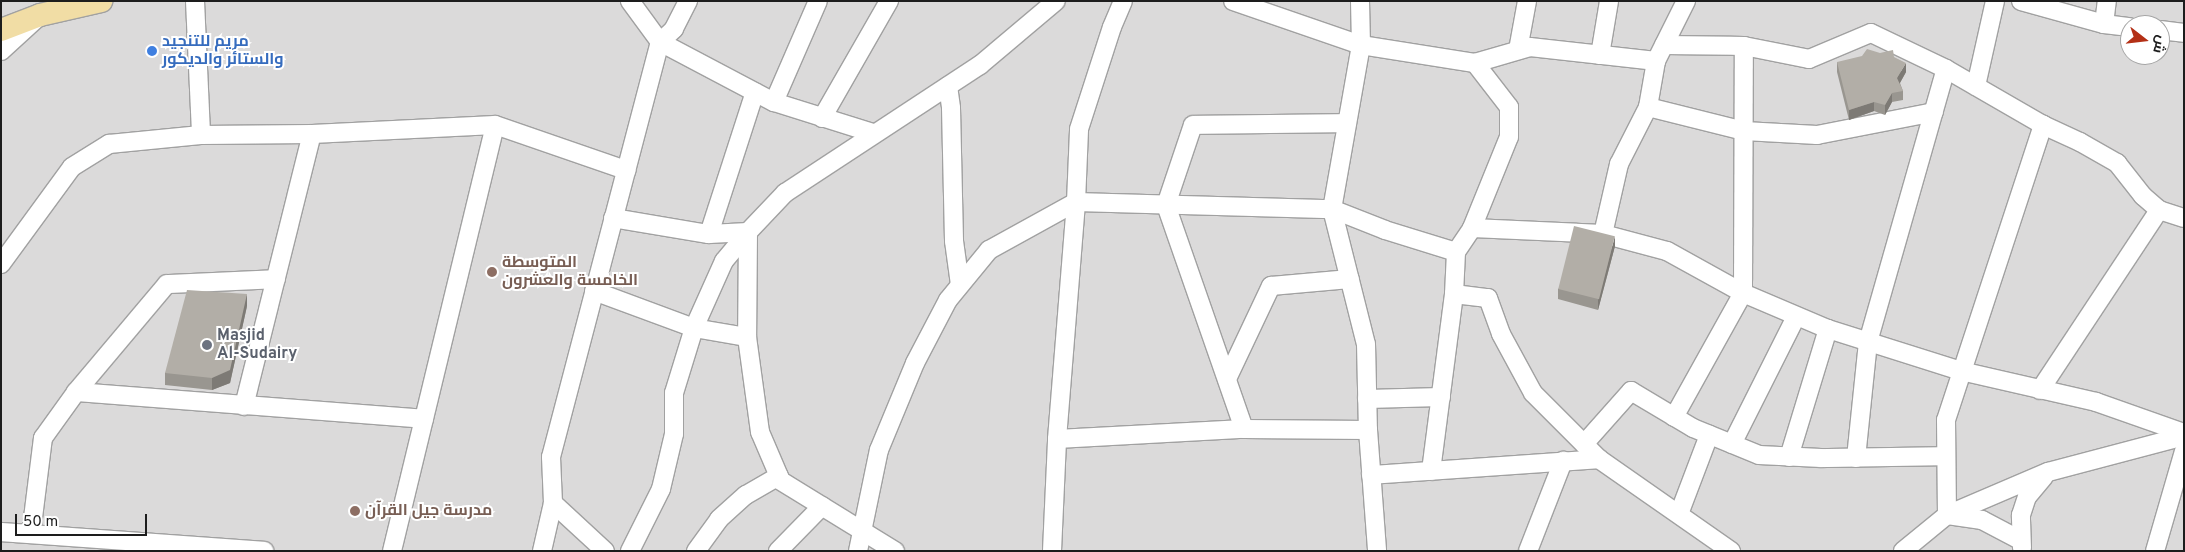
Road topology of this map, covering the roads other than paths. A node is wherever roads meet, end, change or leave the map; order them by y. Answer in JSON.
{"nodes":[{"id":1,"x":194,"y":1,"type":"edge"},
{"id":2,"x":630,"y":1,"type":"edge"},
{"id":3,"x":688,"y":1,"type":"edge"},
{"id":4,"x":818,"y":1,"type":"edge"},
{"id":5,"x":889,"y":1,"type":"edge"},
{"id":6,"x":1056,"y":1,"type":"edge"},
{"id":7,"x":1123,"y":1,"type":"edge"},
{"id":8,"x":1234,"y":1,"type":"edge"},
{"id":9,"x":1360,"y":1,"type":"edge"},
{"id":10,"x":1527,"y":1,"type":"edge"},
{"id":11,"x":1609,"y":1,"type":"edge"},
{"id":12,"x":1686,"y":1,"type":"edge"},
{"id":13,"x":1995,"y":1,"type":"edge"},
{"id":14,"x":2021,"y":1,"type":"edge"},
{"id":15,"x":2107,"y":1,"type":"edge"},
{"id":16,"x":92,"y":2,"type":"edge"},
{"id":17,"x":40,"y":15,"type":"junction"},
{"id":18,"x":2104,"y":24,"type":"junction"},
{"id":19,"x":2120,"y":26,"type":"edge"},
{"id":20,"x":1,"y":30,"type":"edge"},
{"id":21,"x":2170,"y":31,"type":"edge"},
{"id":22,"x":2184,"y":33,"type":"edge"},
{"id":23,"x":660,"y":42,"type":"junction"},
{"id":24,"x":1361,"y":45,"type":"junction"},
{"id":25,"x":1664,"y":45,"type":"junction"},
{"id":26,"x":1744,"y":46,"type":"junction"},
{"id":27,"x":1518,"y":50,"type":"junction"},
{"id":28,"x":1,"y":51,"type":"edge"},
{"id":29,"x":1600,"y":55,"type":"junction"},
{"id":30,"x":1656,"y":61,"type":"junction"},
{"id":31,"x":1475,"y":63,"type":"junction"},
{"id":32,"x":1946,"y":69,"type":"junction"},
{"id":33,"x":948,"y":86,"type":"junction"},
{"id":34,"x":1976,"y":86,"type":"junction"},
{"id":35,"x":755,"y":92,"type":"junction"},
{"id":36,"x":774,"y":102,"type":"junction"},
{"id":37,"x":1648,"y":106,"type":"junction"},
{"id":38,"x":1934,"y":112,"type":"junction"},
{"id":39,"x":822,"y":118,"type":"junction"},
{"id":40,"x":1347,"y":122,"type":"junction"},
{"id":41,"x":495,"y":125,"type":"junction"},
{"id":42,"x":2043,"y":125,"type":"junction"},
{"id":43,"x":1744,"y":131,"type":"junction"},
{"id":44,"x":873,"y":133,"type":"junction"},
{"id":45,"x":312,"y":134,"type":"junction"},
{"id":46,"x":201,"y":135,"type":"junction"},
{"id":47,"x":626,"y":170,"type":"junction"},
{"id":48,"x":1076,"y":202,"type":"junction"},
{"id":49,"x":1166,"y":205,"type":"junction"},
{"id":50,"x":1332,"y":209,"type":"junction"},
{"id":51,"x":2159,"y":210,"type":"junction"},
{"id":52,"x":613,"y":218,"type":"junction"},
{"id":53,"x":2184,"y":218,"type":"edge"},
{"id":54,"x":1472,"y":228,"type":"junction"},
{"id":55,"x":748,"y":232,"type":"junction"},
{"id":56,"x":709,"y":234,"type":"junction"},
{"id":57,"x":1603,"y":234,"type":"junction"},
{"id":58,"x":1456,"y":252,"type":"junction"},
{"id":59,"x":1,"y":264,"type":"edge"},
{"id":60,"x":276,"y":279,"type":"junction"},
{"id":61,"x":1350,"y":279,"type":"junction"},
{"id":62,"x":960,"y":285,"type":"junction"},
{"id":63,"x":594,"y":291,"type":"junction"},
{"id":64,"x":1454,"y":294,"type":"junction"},
{"id":65,"x":1743,"y":294,"type":"junction"},
{"id":66,"x":1796,"y":317,"type":"junction"},
{"id":67,"x":694,"y":328,"type":"junction"},
{"id":68,"x":1828,"y":329,"type":"junction"},
{"id":69,"x":747,"y":337,"type":"junction"},
{"id":70,"x":1868,"y":342,"type":"junction"},
{"id":71,"x":1961,"y":371,"type":"junction"},
{"id":72,"x":1226,"y":379,"type":"junction"},
{"id":73,"x":2040,"y":390,"type":"junction"},
{"id":74,"x":76,"y":392,"type":"junction"},
{"id":75,"x":1441,"y":397,"type":"junction"},
{"id":76,"x":1367,"y":399,"type":"junction"},
{"id":77,"x":244,"y":406,"type":"junction"},
{"id":78,"x":1674,"y":417,"type":"junction"},
{"id":79,"x":424,"y":419,"type":"junction"},
{"id":80,"x":1244,"y":429,"type":"junction"},
{"id":81,"x":1368,"y":430,"type":"junction"},
{"id":82,"x":2184,"y":434,"type":"edge"},
{"id":83,"x":1709,"y":435,"type":"junction"},
{"id":84,"x":1057,"y":439,"type":"junction"},
{"id":85,"x":1584,"y":444,"type":"junction"},
{"id":86,"x":1732,"y":444,"type":"junction"},
{"id":87,"x":2184,"y":451,"type":"edge"},
{"id":88,"x":1946,"y":456,"type":"junction"},
{"id":89,"x":1789,"y":457,"type":"junction"},
{"id":90,"x":1856,"y":458,"type":"junction"},
{"id":91,"x":1599,"y":459,"type":"junction"},
{"id":92,"x":1563,"y":461,"type":"junction"},
{"id":93,"x":1431,"y":471,"type":"junction"},
{"id":94,"x":2048,"y":472,"type":"junction"},
{"id":95,"x":779,"y":476,"type":"junction"},
{"id":96,"x":1371,"y":476,"type":"junction"},
{"id":97,"x":553,"y":503,"type":"junction"},
{"id":98,"x":822,"y":506,"type":"junction"},
{"id":99,"x":1679,"y":514,"type":"junction"},
{"id":100,"x":1947,"y":515,"type":"junction"},
{"id":101,"x":862,"y":529,"type":"junction"},
{"id":102,"x":1,"y":532,"type":"edge"},
{"id":103,"x":31,"y":534,"type":"junction"},
{"id":104,"x":2021,"y":545,"type":"edge"},
{"id":105,"x":264,"y":551,"type":"edge"},
{"id":106,"x":392,"y":551,"type":"edge"},
{"id":107,"x":542,"y":551,"type":"edge"},
{"id":108,"x":605,"y":551,"type":"edge"},
{"id":109,"x":630,"y":551,"type":"edge"},
{"id":110,"x":696,"y":551,"type":"edge"},
{"id":111,"x":778,"y":551,"type":"edge"},
{"id":112,"x":858,"y":551,"type":"edge"},
{"id":113,"x":895,"y":551,"type":"edge"},
{"id":114,"x":1052,"y":551,"type":"edge"},
{"id":115,"x":1377,"y":551,"type":"edge"},
{"id":116,"x":1528,"y":551,"type":"edge"},
{"id":117,"x":1731,"y":551,"type":"edge"},
{"id":118,"x":1903,"y":551,"type":"edge"},
{"id":119,"x":2155,"y":551,"type":"edge"}],
"edges":[{"from":1,"to":46,"type":"street"},
{"from":2,"to":23,"type":"street"},
{"from":3,"to":23,"type":"street"},
{"from":4,"to":36,"type":"street"},
{"from":5,"to":39,"type":"street"},
{"from":6,"to":33,"type":"street"},
{"from":7,"to":48,"type":"street"},
{"from":8,"to":24,"type":"street"},
{"from":9,"to":24,"type":"street"},
{"from":10,"to":27,"type":"street"},
{"from":11,"to":29,"type":"street"},
{"from":12,"to":25,"type":"street"},
{"from":13,"to":34,"type":"street"},
{"from":14,"to":18,"type":"street"},
{"from":15,"to":18,"type":"street"},
{"from":16,"to":17,"type":"main road"},
{"from":17,"to":20,"type":"main road"},
{"from":17,"to":28,"type":"street"},
{"from":18,"to":19,"type":"street"},
{"from":21,"to":22,"type":"street"},
{"from":23,"to":35,"type":"street"},
{"from":23,"to":47,"type":"street"},
{"from":24,"to":31,"type":"street"},
{"from":24,"to":40,"type":"street"},
{"from":25,"to":26,"type":"street"},
{"from":25,"to":30,"type":"street"},
{"from":26,"to":32,"type":"street"},
{"from":26,"to":43,"type":"street"},
{"from":27,"to":29,"type":"street"},
{"from":27,"to":31,"type":"street"},
{"from":29,"to":30,"type":"street"},
{"from":30,"to":37,"type":"street"},
{"from":31,"to":54,"type":"street"},
{"from":32,"to":34,"type":"street"},
{"from":32,"to":38,"type":"street"},
{"from":33,"to":44,"type":"street"},
{"from":33,"to":62,"type":"street"},
{"from":34,"to":42,"type":"street"},
{"from":35,"to":36,"type":"street"},
{"from":35,"to":56,"type":"street"},
{"from":36,"to":39,"type":"street"},
{"from":37,"to":43,"type":"street"},
{"from":37,"to":57,"type":"street"},
{"from":38,"to":43,"type":"street"},
{"from":38,"to":70,"type":"street"},
{"from":39,"to":44,"type":"street"},
{"from":40,"to":49,"type":"street"},
{"from":40,"to":50,"type":"street"},
{"from":41,"to":45,"type":"street"},
{"from":41,"to":47,"type":"street"},
{"from":41,"to":79,"type":"street"},
{"from":42,"to":51,"type":"street"},
{"from":42,"to":71,"type":"street"},
{"from":43,"to":65,"type":"street"},
{"from":44,"to":55,"type":"street"},
{"from":45,"to":46,"type":"street"},
{"from":45,"to":60,"type":"street"},
{"from":46,"to":59,"type":"street"},
{"from":47,"to":52,"type":"street"},
{"from":48,"to":49,"type":"street"},
{"from":48,"to":62,"type":"street"},
{"from":48,"to":84,"type":"street"},
{"from":49,"to":50,"type":"street"},
{"from":49,"to":72,"type":"street"},
{"from":50,"to":58,"type":"street"},
{"from":50,"to":61,"type":"street"},
{"from":51,"to":53,"type":"street"},
{"from":51,"to":73,"type":"street"},
{"from":52,"to":56,"type":"street"},
{"from":52,"to":63,"type":"street"},
{"from":54,"to":57,"type":"street"},
{"from":54,"to":58,"type":"street"},
{"from":55,"to":56,"type":"street"},
{"from":55,"to":67,"type":"street"},
{"from":55,"to":69,"type":"street"},
{"from":57,"to":65,"type":"street"},
{"from":58,"to":64,"type":"street"},
{"from":60,"to":74,"type":"street"},
{"from":60,"to":77,"type":"street"},
{"from":61,"to":72,"type":"street"},
{"from":61,"to":76,"type":"street"},
{"from":62,"to":101,"type":"street"},
{"from":63,"to":67,"type":"street"},
{"from":63,"to":97,"type":"street"},
{"from":64,"to":75,"type":"street"},
{"from":64,"to":85,"type":"street"},
{"from":65,"to":66,"type":"street"},
{"from":65,"to":78,"type":"street"},
{"from":66,"to":68,"type":"street"},
{"from":66,"to":86,"type":"street"},
{"from":67,"to":69,"type":"street"},
{"from":67,"to":109,"type":"street"},
{"from":68,"to":70,"type":"street"},
{"from":68,"to":89,"type":"street"},
{"from":69,"to":95,"type":"street"},
{"from":70,"to":71,"type":"street"},
{"from":70,"to":90,"type":"street"},
{"from":71,"to":73,"type":"street"},
{"from":71,"to":88,"type":"street"},
{"from":72,"to":80,"type":"street"},
{"from":73,"to":82,"type":"street"},
{"from":74,"to":77,"type":"street"},
{"from":74,"to":103,"type":"street"},
{"from":75,"to":76,"type":"street"},
{"from":75,"to":93,"type":"street"},
{"from":76,"to":81,"type":"street"},
{"from":77,"to":79,"type":"street"},
{"from":78,"to":83,"type":"street"},
{"from":78,"to":85,"type":"street"},
{"from":79,"to":106,"type":"street"},
{"from":80,"to":81,"type":"street"},
{"from":80,"to":84,"type":"street"},
{"from":81,"to":96,"type":"street"},
{"from":82,"to":94,"type":"street"},
{"from":83,"to":86,"type":"street"},
{"from":83,"to":99,"type":"street"},
{"from":84,"to":114,"type":"street"},
{"from":85,"to":91,"type":"street"},
{"from":86,"to":89,"type":"street"},
{"from":87,"to":119,"type":"street"},
{"from":88,"to":90,"type":"street"},
{"from":88,"to":100,"type":"street"},
{"from":89,"to":90,"type":"street"},
{"from":91,"to":92,"type":"street"},
{"from":91,"to":99,"type":"street"},
{"from":92,"to":93,"type":"street"},
{"from":92,"to":116,"type":"street"},
{"from":93,"to":96,"type":"street"},
{"from":94,"to":100,"type":"street"},
{"from":94,"to":104,"type":"street"},
{"from":95,"to":98,"type":"street"},
{"from":95,"to":110,"type":"street"},
{"from":96,"to":115,"type":"street"},
{"from":97,"to":107,"type":"street"},
{"from":97,"to":108,"type":"street"},
{"from":98,"to":101,"type":"street"},
{"from":98,"to":111,"type":"street"},
{"from":99,"to":117,"type":"street"},
{"from":100,"to":104,"type":"street"},
{"from":100,"to":118,"type":"street"},
{"from":101,"to":112,"type":"street"},
{"from":101,"to":113,"type":"street"},
{"from":102,"to":103,"type":"street"},
{"from":103,"to":105,"type":"street"}]}
